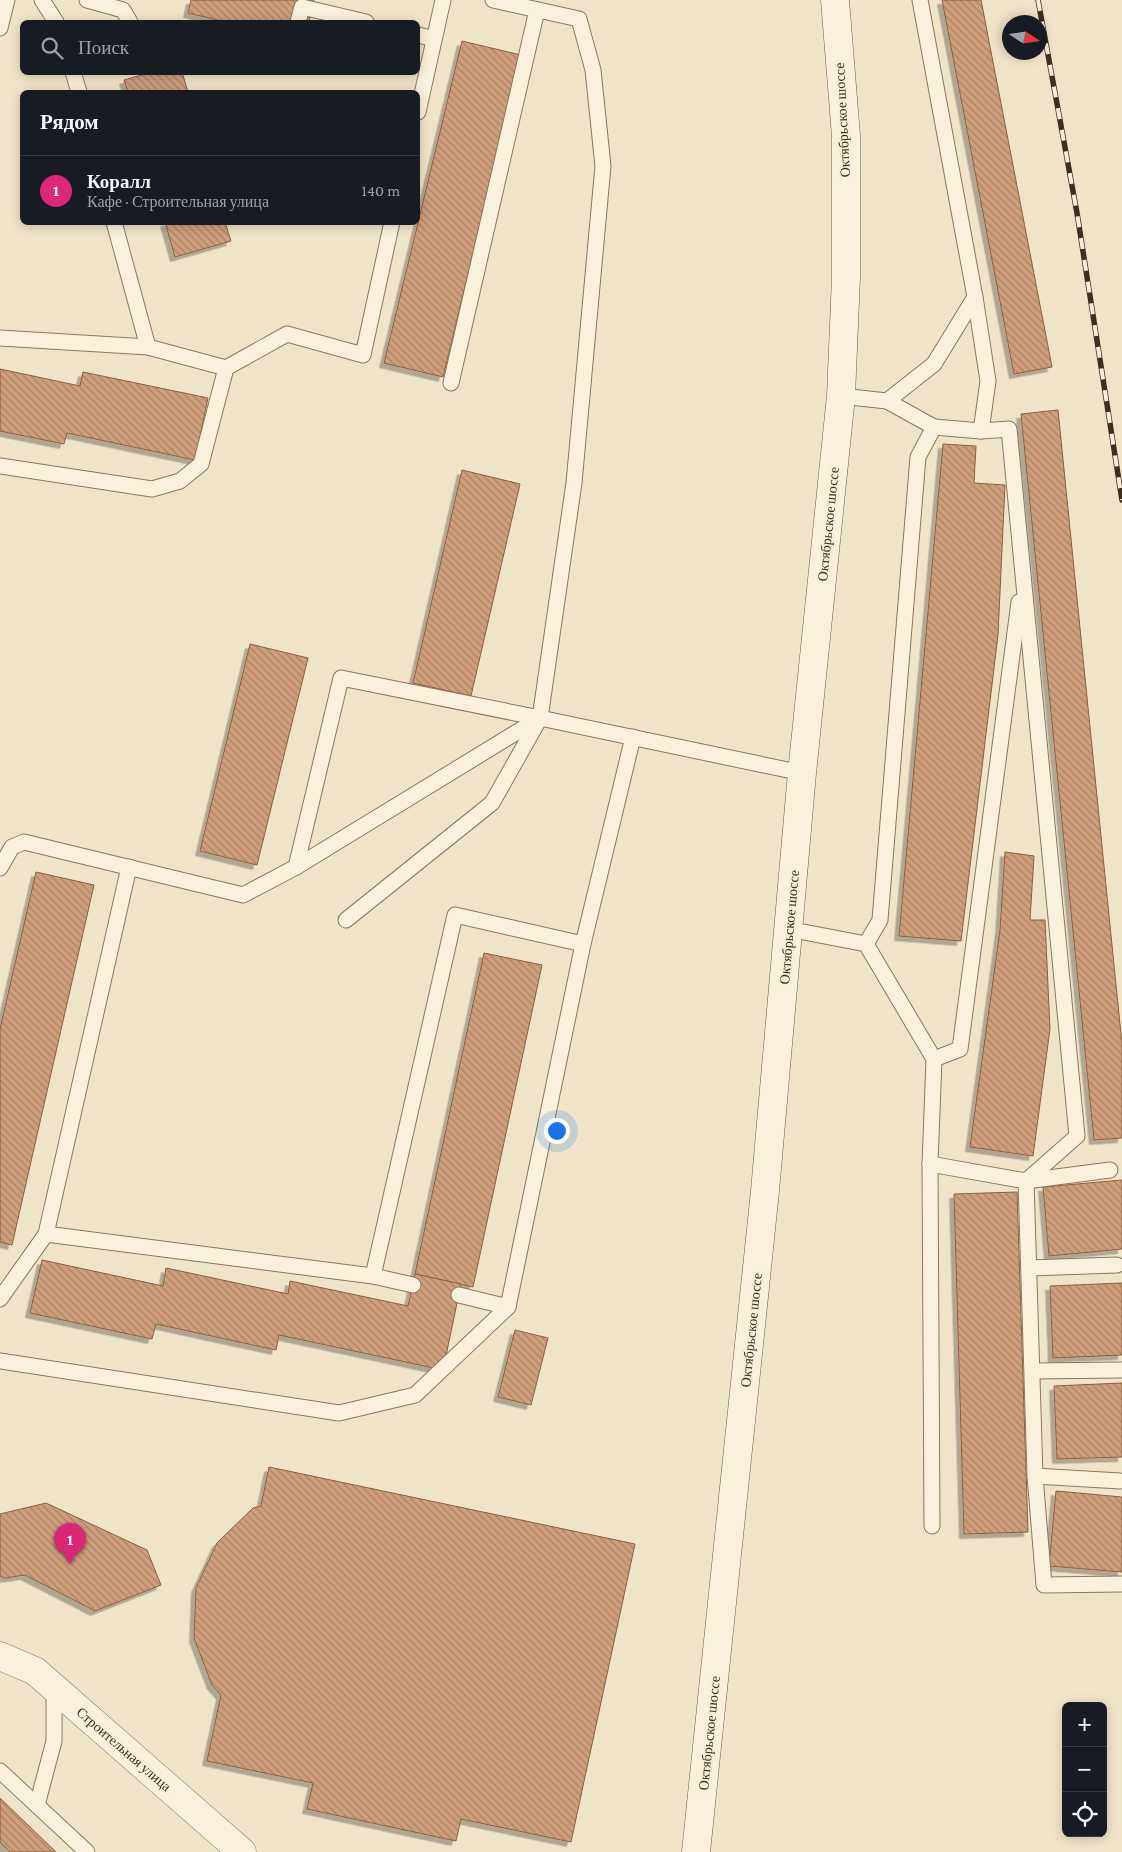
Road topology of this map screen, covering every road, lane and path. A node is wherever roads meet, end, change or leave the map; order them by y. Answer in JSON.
{"nodes":[{"id":1,"x":7,"y":0,"type":"edge"},
{"id":2,"x":42,"y":0,"type":"edge"},
{"id":3,"x":87,"y":0,"type":"edge"},
{"id":4,"x":443,"y":0,"type":"edge"},
{"id":5,"x":493,"y":0,"type":"edge"},
{"id":6,"x":834,"y":0,"type":"edge"},
{"id":7,"x":920,"y":0,"type":"edge"},
{"id":8,"x":537,"y":10,"type":"junction"},
{"id":9,"x":55,"y":20,"type":"edge"},
{"id":10,"x":129,"y":20,"type":"edge"},
{"id":11,"x":299,"y":20,"type":"edge"},
{"id":12,"x":357,"y":20,"type":"edge"},
{"id":13,"x":0,"y":28,"type":"edge"},
{"id":14,"x":420,"y":36,"type":"edge"},
{"id":15,"x":434,"y":39,"type":"junction"},
{"id":16,"x":74,"y":75,"type":"edge"},
{"id":17,"x":78,"y":90,"type":"edge"},
{"id":18,"x":420,"y":103,"type":"edge"},
{"id":19,"x":115,"y":225,"type":"edge"},
{"id":20,"x":391,"y":225,"type":"edge"},
{"id":21,"x":975,"y":297,"type":"junction"},
{"id":22,"x":0,"y":338,"type":"edge"},
{"id":23,"x":148,"y":347,"type":"junction"},
{"id":24,"x":226,"y":368,"type":"junction"},
{"id":25,"x":451,"y":383,"type":"dead end"},
{"id":26,"x":841,"y":396,"type":"junction"},
{"id":27,"x":887,"y":401,"type":"junction"},
{"id":28,"x":934,"y":427,"type":"junction"},
{"id":29,"x":981,"y":431,"type":"junction"},
{"id":30,"x":0,"y":466,"type":"edge"},
{"id":31,"x":1023,"y":575,"type":"junction"},
{"id":32,"x":540,"y":718,"type":"junction"},
{"id":33,"x":633,"y":737,"type":"junction"},
{"id":34,"x":802,"y":773,"type":"junction"},
{"id":35,"x":130,"y":867,"type":"junction"},
{"id":36,"x":296,"y":867,"type":"junction"},
{"id":37,"x":0,"y":868,"type":"edge"},
{"id":38,"x":346,"y":920,"type":"dead end"},
{"id":39,"x":788,"y":929,"type":"junction"},
{"id":40,"x":583,"y":944,"type":"junction"},
{"id":41,"x":866,"y":944,"type":"junction"},
{"id":42,"x":934,"y":1059,"type":"junction"},
{"id":43,"x":930,"y":1164,"type":"junction"},
{"id":44,"x":1110,"y":1170,"type":"dead end"},
{"id":45,"x":1026,"y":1181,"type":"junction"},
{"id":46,"x":46,"y":1234,"type":"junction"},
{"id":47,"x":1117,"y":1265,"type":"dead end"},
{"id":48,"x":1029,"y":1268,"type":"junction"},
{"id":49,"x":373,"y":1276,"type":"junction"},
{"id":50,"x":413,"y":1285,"type":"dead end"},
{"id":51,"x":458,"y":1295,"type":"dead end"},
{"id":52,"x":0,"y":1299,"type":"edge"},
{"id":53,"x":508,"y":1307,"type":"junction"},
{"id":54,"x":0,"y":1361,"type":"edge"},
{"id":55,"x":1122,"y":1370,"type":"edge"},
{"id":56,"x":1033,"y":1371,"type":"junction"},
{"id":57,"x":1035,"y":1476,"type":"junction"},
{"id":58,"x":1120,"y":1480,"type":"dead end"},
{"id":59,"x":932,"y":1526,"type":"dead end"},
{"id":60,"x":1122,"y":1584,"type":"edge"},
{"id":61,"x":0,"y":1656,"type":"edge"},
{"id":62,"x":54,"y":1688,"type":"junction"},
{"id":63,"x":0,"y":1771,"type":"edge"},
{"id":64,"x":37,"y":1805,"type":"junction"},
{"id":65,"x":235,"y":1850,"type":"edge"},
{"id":66,"x":87,"y":1852,"type":"edge"},
{"id":67,"x":696,"y":1852,"type":"edge"}],
"edges":[{"from":1,"to":13,"type":"lane"},
{"from":2,"to":9,"type":"lane"},
{"from":3,"to":10,"type":"lane"},
{"from":4,"to":15,"type":"lane"},
{"from":5,"to":8,"type":"lane"},
{"from":6,"to":26,"type":"main road","name":"Октябрьское шоссе"},
{"from":7,"to":21,"type":"lane"},
{"from":8,"to":25,"type":"lane"},
{"from":8,"to":32,"type":"lane"},
{"from":11,"to":12,"type":"lane"},
{"from":14,"to":15,"type":"lane"},
{"from":15,"to":18,"type":"lane"},
{"from":16,"to":17,"type":"lane"},
{"from":19,"to":23,"type":"lane"},
{"from":20,"to":24,"type":"lane"},
{"from":21,"to":27,"type":"lane"},
{"from":21,"to":29,"type":"lane"},
{"from":22,"to":23,"type":"lane"},
{"from":23,"to":24,"type":"lane"},
{"from":24,"to":30,"type":"lane"},
{"from":26,"to":27,"type":"lane"},
{"from":26,"to":34,"type":"main road","name":"Октябрьское шоссе"},
{"from":27,"to":28,"type":"lane"},
{"from":28,"to":29,"type":"lane"},
{"from":28,"to":41,"type":"lane"},
{"from":29,"to":31,"type":"lane"},
{"from":31,"to":42,"type":"lane"},
{"from":31,"to":45,"type":"lane"},
{"from":32,"to":33,"type":"lane"},
{"from":32,"to":36,"type":"lane"},
{"from":32,"to":36,"type":"lane"},
{"from":32,"to":38,"type":"lane"},
{"from":33,"to":34,"type":"lane"},
{"from":33,"to":40,"type":"lane"},
{"from":34,"to":39,"type":"main road","name":"Октябрьское шоссе"},
{"from":35,"to":36,"type":"lane"},
{"from":35,"to":37,"type":"lane"},
{"from":35,"to":46,"type":"lane"},
{"from":39,"to":41,"type":"lane"},
{"from":39,"to":67,"type":"main road","name":"Октябрьское шоссе"},
{"from":40,"to":49,"type":"lane"},
{"from":40,"to":53,"type":"lane"},
{"from":41,"to":42,"type":"lane"},
{"from":42,"to":43,"type":"lane"},
{"from":43,"to":45,"type":"lane"},
{"from":43,"to":59,"type":"lane"},
{"from":44,"to":45,"type":"lane"},
{"from":45,"to":48,"type":"lane"},
{"from":46,"to":49,"type":"lane"},
{"from":46,"to":52,"type":"lane"},
{"from":47,"to":48,"type":"lane"},
{"from":48,"to":56,"type":"lane"},
{"from":49,"to":50,"type":"lane"},
{"from":51,"to":53,"type":"lane"},
{"from":53,"to":54,"type":"lane"},
{"from":55,"to":56,"type":"lane"},
{"from":56,"to":57,"type":"lane"},
{"from":57,"to":58,"type":"lane"},
{"from":57,"to":60,"type":"lane"},
{"from":61,"to":62,"type":"main road","name":"Строительная улица"},
{"from":62,"to":64,"type":"lane"},
{"from":62,"to":65,"type":"main road","name":"Строительная улица"},
{"from":63,"to":64,"type":"lane"},
{"from":64,"to":66,"type":"lane"}]}
